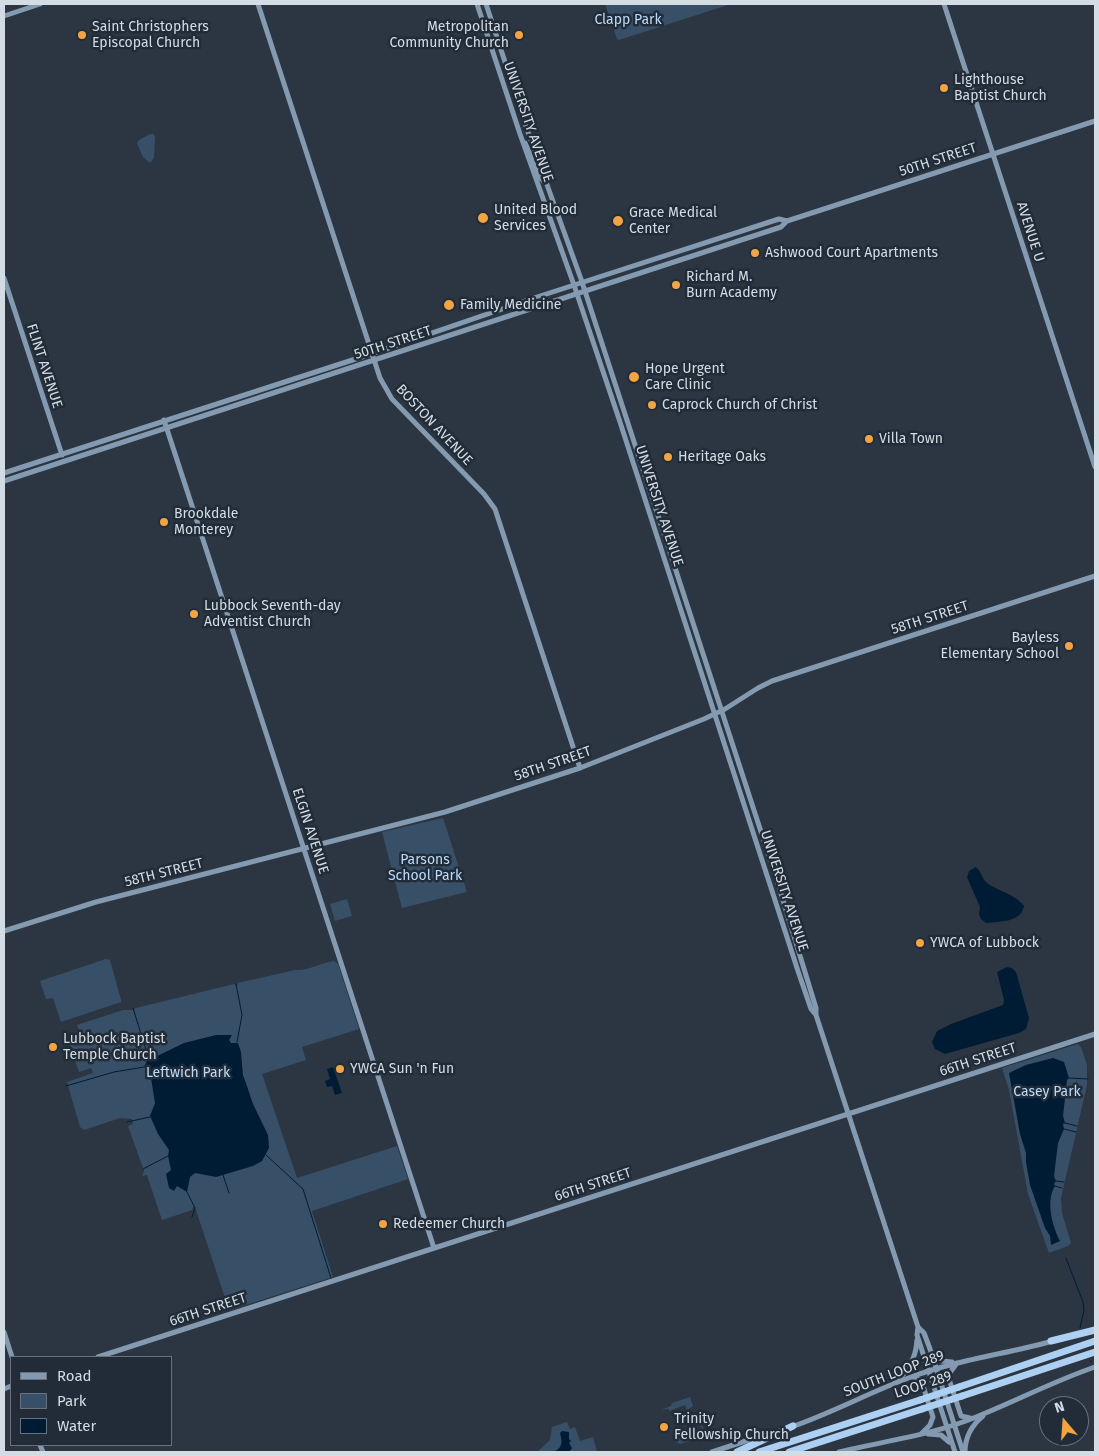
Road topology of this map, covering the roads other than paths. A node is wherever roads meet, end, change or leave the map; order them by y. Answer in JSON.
{"nodes":[{"id":1,"x":40,"y":4,"type":"edge"},
{"id":2,"x":258,"y":4,"type":"edge"},
{"id":3,"x":477,"y":4,"type":"edge"},
{"id":4,"x":486,"y":4,"type":"edge"},
{"id":5,"x":944,"y":4,"type":"edge"},
{"id":6,"x":4,"y":16,"type":"edge"},
{"id":7,"x":1095,"y":121,"type":"edge"},
{"id":8,"x":520,"y":134,"type":"junction"},
{"id":9,"x":993,"y":154,"type":"junction"},
{"id":10,"x":546,"y":183,"type":"junction"},
{"id":11,"x":787,"y":221,"type":"junction"},
{"id":12,"x":561,"y":222,"type":"junction"},
{"id":13,"x":553,"y":225,"type":"junction"},
{"id":14,"x":4,"y":278,"type":"edge"},
{"id":15,"x":582,"y":282,"type":"junction"},
{"id":16,"x":574,"y":285,"type":"junction"},
{"id":17,"x":585,"y":292,"type":"junction"},
{"id":18,"x":577,"y":295,"type":"junction"},
{"id":19,"x":371,"y":354,"type":"junction"},
{"id":20,"x":374,"y":361,"type":"junction"},
{"id":21,"x":164,"y":420,"type":"junction"},
{"id":22,"x":167,"y":428,"type":"junction"},
{"id":23,"x":61,"y":454,"type":"junction"},
{"id":24,"x":64,"y":462,"type":"junction"},
{"id":25,"x":1095,"y":468,"type":"edge"},
{"id":26,"x":4,"y":473,"type":"edge"},
{"id":27,"x":4,"y":481,"type":"edge"},
{"id":28,"x":1095,"y":576,"type":"edge"},
{"id":29,"x":721,"y":711,"type":"junction"},
{"id":30,"x":715,"y":714,"type":"junction"},
{"id":31,"x":580,"y":768,"type":"junction"},
{"id":32,"x":304,"y":849,"type":"junction"},
{"id":33,"x":4,"y":931,"type":"edge"},
{"id":34,"x":816,"y":1015,"type":"junction"},
{"id":35,"x":1095,"y":1034,"type":"edge"},
{"id":36,"x":848,"y":1114,"type":"junction"},
{"id":37,"x":434,"y":1248,"type":"junction"},
{"id":38,"x":1095,"y":1326,"type":"edge"},
{"id":39,"x":918,"y":1327,"type":"junction"},
{"id":40,"x":1095,"y":1330,"type":"edge"},
{"id":41,"x":4,"y":1332,"type":"edge"},
{"id":42,"x":917,"y":1335,"type":"junction"},
{"id":43,"x":1051,"y":1341,"type":"junction"},
{"id":44,"x":1095,"y":1341,"type":"edge"},
{"id":45,"x":930,"y":1349,"type":"junction"},
{"id":46,"x":1095,"y":1352,"type":"edge"},
{"id":47,"x":12,"y":1356,"type":"edge"},
{"id":48,"x":101,"y":1356,"type":"edge"},
{"id":49,"x":957,"y":1362,"type":"junction"},
{"id":50,"x":1095,"y":1367,"type":"edge"},
{"id":51,"x":937,"y":1368,"type":"junction"},
{"id":52,"x":928,"y":1371,"type":"junction"},
{"id":53,"x":910,"y":1377,"type":"junction"},
{"id":54,"x":889,"y":1386,"type":"junction"},
{"id":55,"x":991,"y":1410,"type":"junction"},
{"id":56,"x":975,"y":1418,"type":"junction"},
{"id":57,"x":955,"y":1424,"type":"junction"},
{"id":58,"x":793,"y":1426,"type":"joint"},
{"id":59,"x":946,"y":1427,"type":"junction"},
{"id":60,"x":920,"y":1434,"type":"junction"},
{"id":61,"x":735,"y":1449,"type":"edge"},
{"id":62,"x":953,"y":1449,"type":"edge"},
{"id":63,"x":712,"y":1452,"type":"edge"},
{"id":64,"x":758,"y":1452,"type":"edge"},
{"id":65,"x":789,"y":1452,"type":"edge"},
{"id":66,"x":839,"y":1452,"type":"edge"},
{"id":67,"x":964,"y":1452,"type":"edge"}],
"edges":[{"from":1,"to":6,"type":"main road"},
{"from":2,"to":19,"type":"main road","name":"BOSTON AVENUE"},
{"from":3,"to":8,"type":"main road","name":"UNIVERSITY AVENUE"},
{"from":4,"to":10,"type":"main road","name":"UNIVERSITY AVENUE"},
{"from":5,"to":9,"type":"main road","name":"AVENUE U"},
{"from":7,"to":9,"type":"main road","name":"50TH STREET"},
{"from":8,"to":10,"type":"main road"},
{"from":8,"to":13,"type":"main road","name":"UNIVERSITY AVENUE"},
{"from":9,"to":11,"type":"main road","name":"50TH STREET"},
{"from":9,"to":25,"type":"main road","name":"AVENUE U"},
{"from":10,"to":12,"type":"main road","name":"UNIVERSITY AVENUE"},
{"from":11,"to":15,"type":"main road","name":"50TH STREET"},
{"from":11,"to":17,"type":"main road","name":"50TH STREET"},
{"from":12,"to":13,"type":"main road"},
{"from":12,"to":15,"type":"main road","name":"UNIVERSITY AVENUE"},
{"from":13,"to":16,"type":"main road","name":"UNIVERSITY AVENUE"},
{"from":14,"to":23,"type":"main road","name":"FLINT AVENUE"},
{"from":15,"to":16,"type":"main road","name":"50TH STREET"},
{"from":15,"to":17,"type":"main road","name":"UNIVERSITY AVENUE"},
{"from":16,"to":18,"type":"main road","name":"UNIVERSITY AVENUE"},
{"from":16,"to":19,"type":"main road","name":"50TH STREET"},
{"from":17,"to":18,"type":"main road","name":"50TH STREET"},
{"from":17,"to":29,"type":"main road","name":"UNIVERSITY AVENUE"},
{"from":18,"to":20,"type":"main road","name":"50TH STREET"},
{"from":18,"to":30,"type":"main road","name":"UNIVERSITY AVENUE"},
{"from":19,"to":20,"type":"main road","name":"BOSTON AVENUE"},
{"from":19,"to":21,"type":"main road","name":"50TH STREET"},
{"from":20,"to":22,"type":"main road","name":"50TH STREET"},
{"from":20,"to":31,"type":"main road","name":"BOSTON AVENUE"},
{"from":21,"to":22,"type":"main road","name":"ELGIN AVENUE"},
{"from":21,"to":23,"type":"main road","name":"50TH STREET"},
{"from":22,"to":24,"type":"main road","name":"50TH STREET"},
{"from":22,"to":32,"type":"main road","name":"ELGIN AVENUE"},
{"from":23,"to":24,"type":"main road","name":"FLINT AVENUE"},
{"from":23,"to":26,"type":"main road","name":"50TH STREET"},
{"from":24,"to":27,"type":"main road","name":"50TH STREET"},
{"from":28,"to":29,"type":"main road","name":"58TH STREET"},
{"from":29,"to":30,"type":"main road","name":"58TH STREET"},
{"from":29,"to":34,"type":"main road","name":"UNIVERSITY AVENUE"},
{"from":30,"to":31,"type":"main road","name":"58TH STREET"},
{"from":30,"to":34,"type":"main road","name":"UNIVERSITY AVENUE"},
{"from":31,"to":32,"type":"main road","name":"58TH STREET"},
{"from":32,"to":33,"type":"main road","name":"58TH STREET"},
{"from":32,"to":37,"type":"main road","name":"ELGIN AVENUE"},
{"from":34,"to":36,"type":"main road","name":"UNIVERSITY AVENUE"},
{"from":35,"to":36,"type":"main road","name":"66TH STREET"},
{"from":36,"to":37,"type":"main road","name":"66TH STREET"},
{"from":36,"to":39,"type":"main road","name":"UNIVERSITY AVENUE"},
{"from":37,"to":48,"type":"main road","name":"66TH STREET"},
{"from":38,"to":43,"type":"main road","name":"SOUTH LOOP 289"},
{"from":39,"to":42,"type":"main road","name":"UNIVERSITY AVENUE"},
{"from":39,"to":45,"type":"main road","name":"UNIVERSITY AVENUE"},
{"from":40,"to":43,"type":"highway"},
{"from":41,"to":47,"type":"main road"},
{"from":42,"to":52,"type":"main road","name":"UNIVERSITY AVENUE"},
{"from":42,"to":54,"type":"main road"},
{"from":43,"to":49,"type":"main road","name":"SOUTH LOOP 289"},
{"from":44,"to":64,"type":"highway","name":"LOOP 289","bridge":true},
{"from":45,"to":49,"type":"main road"},
{"from":45,"to":51,"type":"main road","name":"UNIVERSITY AVENUE"},
{"from":46,"to":65,"type":"highway","name":"LOOP 289","bridge":true},
{"from":49,"to":51,"type":"main road","name":"SOUTH LOOP 289"},
{"from":49,"to":56,"type":"main road"},
{"from":50,"to":55,"type":"main road"},
{"from":51,"to":52,"type":"main road","name":"SOUTH LOOP 289"},
{"from":51,"to":57,"type":"main road","name":"UNIVERSITY AVENUE"},
{"from":52,"to":53,"type":"main road","name":"SOUTH LOOP 289"},
{"from":52,"to":59,"type":"main road","name":"UNIVERSITY AVENUE"},
{"from":53,"to":54,"type":"main road","name":"SOUTH LOOP 289"},
{"from":53,"to":60,"type":"main road"},
{"from":54,"to":58,"type":"main road","name":"SOUTH LOOP 289"},
{"from":55,"to":56,"type":"main road"},
{"from":55,"to":67,"type":"main road"},
{"from":56,"to":57,"type":"main road"},
{"from":57,"to":59,"type":"main road"},
{"from":57,"to":67,"type":"main road","name":"UNIVERSITY AVENUE"},
{"from":58,"to":61,"type":"highway"},
{"from":59,"to":60,"type":"main road"},
{"from":59,"to":62,"type":"main road","name":"UNIVERSITY AVENUE"},
{"from":60,"to":62,"type":"main road"},
{"from":60,"to":66,"type":"main road"},
{"from":61,"to":63,"type":"main road"}]}
